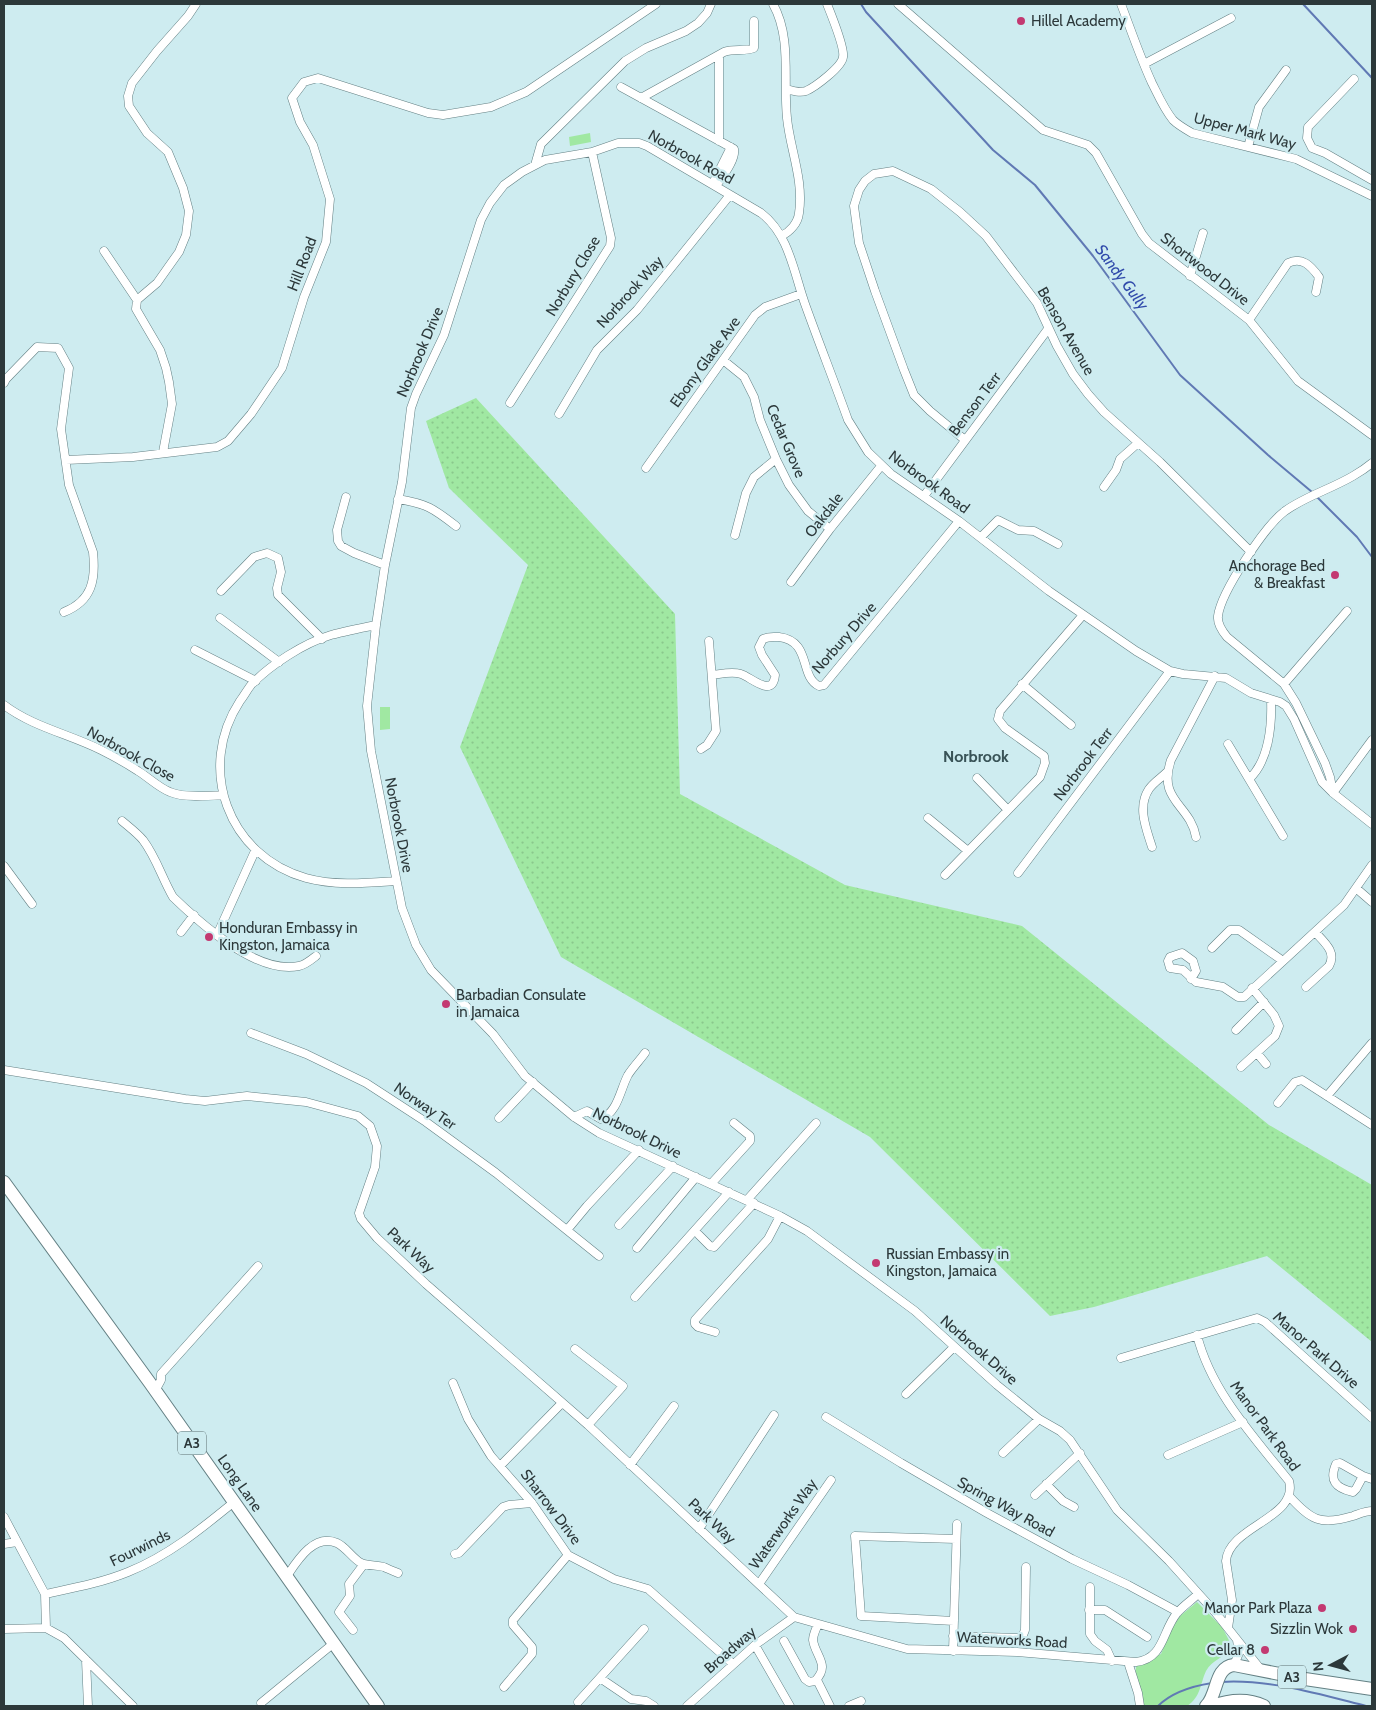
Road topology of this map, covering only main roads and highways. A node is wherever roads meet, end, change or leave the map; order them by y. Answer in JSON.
{"nodes":[{"id":1,"x":4,"y":1182,"type":"edge"},
{"id":2,"x":1305,"y":1680,"type":"junction"},
{"id":3,"x":1216,"y":1686,"type":"junction"},
{"id":4,"x":1372,"y":1690,"type":"edge"},
{"id":5,"x":1372,"y":1694,"type":"edge"},
{"id":6,"x":1243,"y":1700,"type":"junction"},
{"id":7,"x":378,"y":1706,"type":"edge"},
{"id":8,"x":1206,"y":1706,"type":"edge"},
{"id":9,"x":1212,"y":1706,"type":"edge"},
{"id":10,"x":1264,"y":1706,"type":"edge"}],
"edges":[{"from":1,"to":7,"type":"main road","name":"Long Lane","number":"A3"},
{"from":2,"to":3,"type":"main road","number":"A3"},
{"from":2,"to":4,"type":"main road","number":"A3"},
{"from":2,"to":5,"type":"main road"},
{"from":3,"to":6,"type":"main road"},
{"from":3,"to":8,"type":"main road"},
{"from":6,"to":9,"type":"main road","number":"A3"},
{"from":6,"to":10,"type":"main road","number":"A3"}]}
